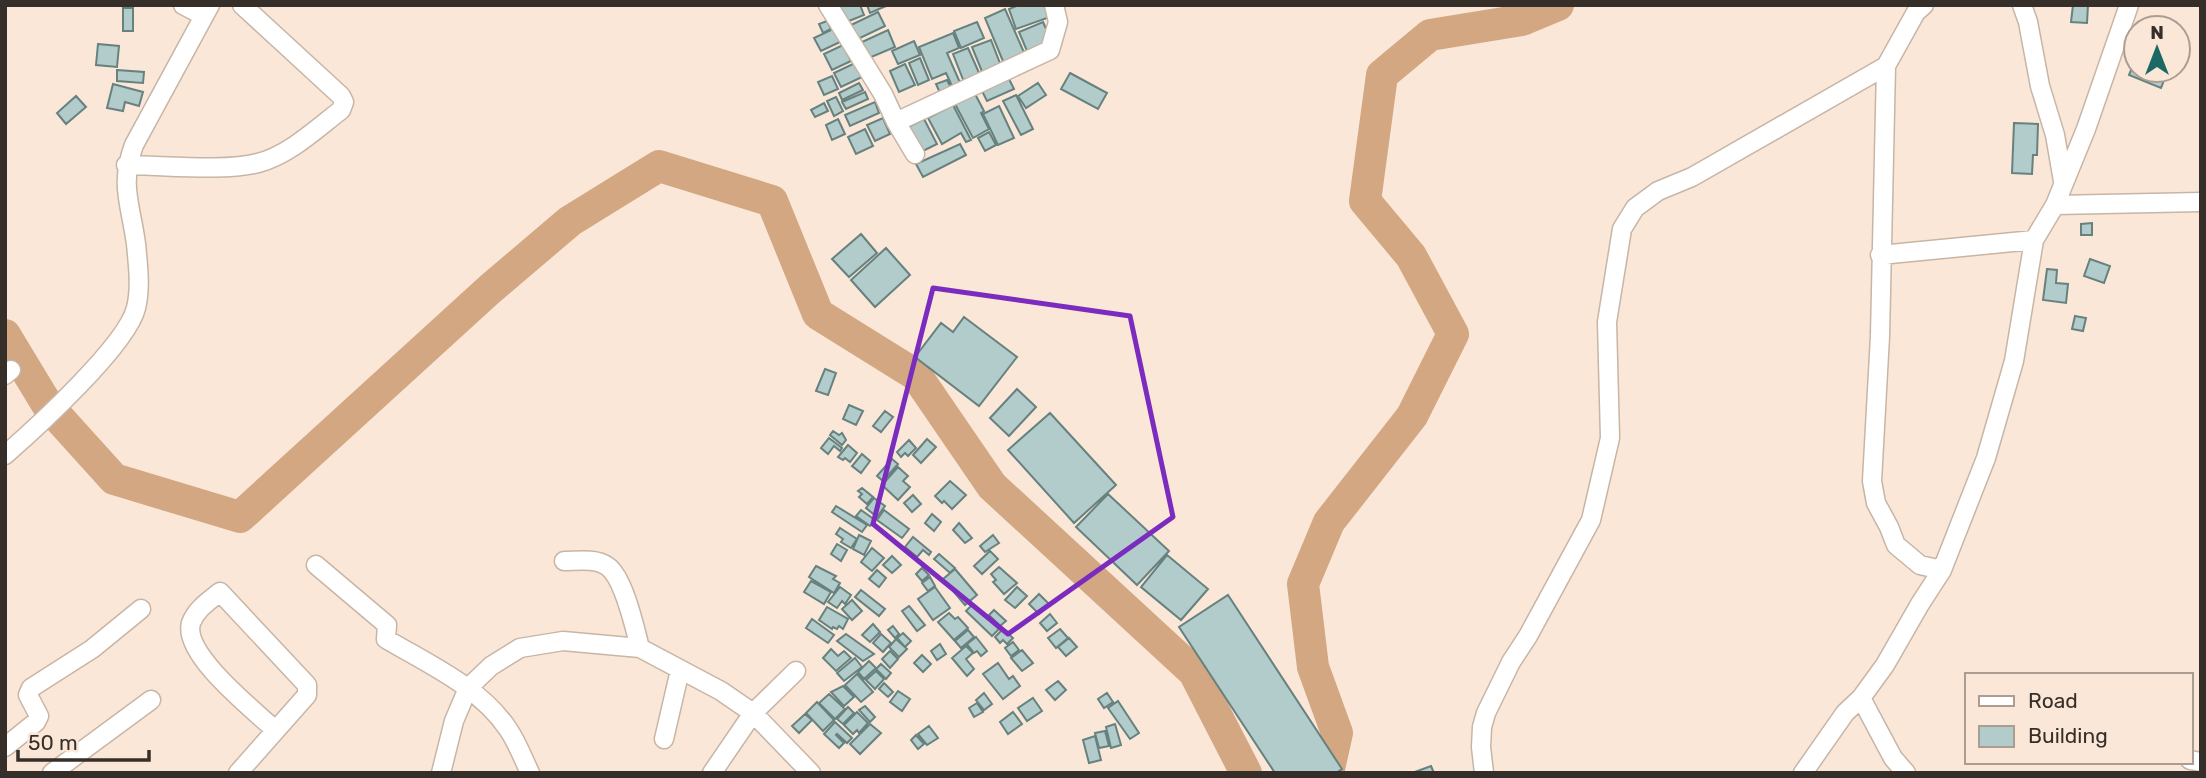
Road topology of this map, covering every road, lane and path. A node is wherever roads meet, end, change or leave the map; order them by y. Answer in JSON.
{"nodes":[{"id":1,"x":183,"y":5,"type":"edge"},
{"id":2,"x":242,"y":5,"type":"edge"},
{"id":3,"x":828,"y":5,"type":"edge"},
{"id":4,"x":1054,"y":5,"type":"edge"},
{"id":5,"x":1924,"y":5,"type":"edge"},
{"id":6,"x":2022,"y":5,"type":"edge"},
{"id":7,"x":2129,"y":5,"type":"edge"},
{"id":8,"x":207,"y":11,"type":"edge"},
{"id":9,"x":1886,"y":66,"type":"junction"},
{"id":10,"x":896,"y":122,"type":"junction"},
{"id":11,"x":915,"y":154,"type":"dead end"},
{"id":12,"x":126,"y":164,"type":"junction"},
{"id":13,"x":2063,"y":181,"type":"junction"},
{"id":14,"x":2201,"y":202,"type":"edge"},
{"id":15,"x":2055,"y":205,"type":"junction"},
{"id":16,"x":2034,"y":240,"type":"junction"},
{"id":17,"x":1880,"y":255,"type":"junction"},
{"id":18,"x":5,"y":455,"type":"edge"},
{"id":19,"x":564,"y":561,"type":"dead end"},
{"id":20,"x":316,"y":565,"type":"dead end"},
{"id":21,"x":1942,"y":570,"type":"junction"},
{"id":22,"x":141,"y":609,"type":"dead end"},
{"id":23,"x":640,"y":648,"type":"junction"},
{"id":24,"x":680,"y":670,"type":"junction"},
{"id":25,"x":796,"y":671,"type":"dead end"},
{"id":26,"x":468,"y":688,"type":"junction"},
{"id":27,"x":1861,"y":698,"type":"junction"},
{"id":28,"x":151,"y":700,"type":"dead end"},
{"id":29,"x":753,"y":713,"type":"junction"},
{"id":30,"x":275,"y":730,"type":"junction"},
{"id":31,"x":664,"y":739,"type":"dead end"},
{"id":32,"x":5,"y":747,"type":"edge"},
{"id":33,"x":52,"y":773,"type":"edge"},
{"id":34,"x":238,"y":773,"type":"edge"},
{"id":35,"x":442,"y":773,"type":"edge"},
{"id":36,"x":530,"y":773,"type":"edge"},
{"id":37,"x":712,"y":773,"type":"edge"},
{"id":38,"x":811,"y":773,"type":"edge"},
{"id":39,"x":1484,"y":773,"type":"edge"},
{"id":40,"x":1803,"y":773,"type":"edge"},
{"id":41,"x":1906,"y":773,"type":"edge"}],
"edges":[{"from":1,"to":8,"type":"street"},
{"from":2,"to":12,"type":"street"},
{"from":3,"to":10,"type":"street"},
{"from":4,"to":10,"type":"street"},
{"from":5,"to":9,"type":"street"},
{"from":6,"to":13,"type":"street"},
{"from":7,"to":13,"type":"street"},
{"from":8,"to":12,"type":"street"},
{"from":9,"to":17,"type":"street"},
{"from":9,"to":39,"type":"street"},
{"from":10,"to":11,"type":"street"},
{"from":12,"to":18,"type":"street"},
{"from":13,"to":15,"type":"street"},
{"from":14,"to":15,"type":"street"},
{"from":15,"to":16,"type":"street"},
{"from":16,"to":17,"type":"street"},
{"from":16,"to":21,"type":"street"},
{"from":17,"to":21,"type":"street"},
{"from":19,"to":23,"type":"street"},
{"from":20,"to":26,"type":"street"},
{"from":21,"to":27,"type":"street"},
{"from":22,"to":32,"type":"street"},
{"from":23,"to":24,"type":"street"},
{"from":23,"to":26,"type":"street"},
{"from":24,"to":29,"type":"street"},
{"from":24,"to":31,"type":"street"},
{"from":25,"to":29,"type":"street"},
{"from":26,"to":35,"type":"street"},
{"from":26,"to":36,"type":"street"},
{"from":27,"to":40,"type":"street"},
{"from":27,"to":41,"type":"street"},
{"from":28,"to":33,"type":"street"},
{"from":29,"to":37,"type":"street"},
{"from":29,"to":38,"type":"street"},
{"from":30,"to":30,"type":"street"},
{"from":30,"to":34,"type":"street"}]}
